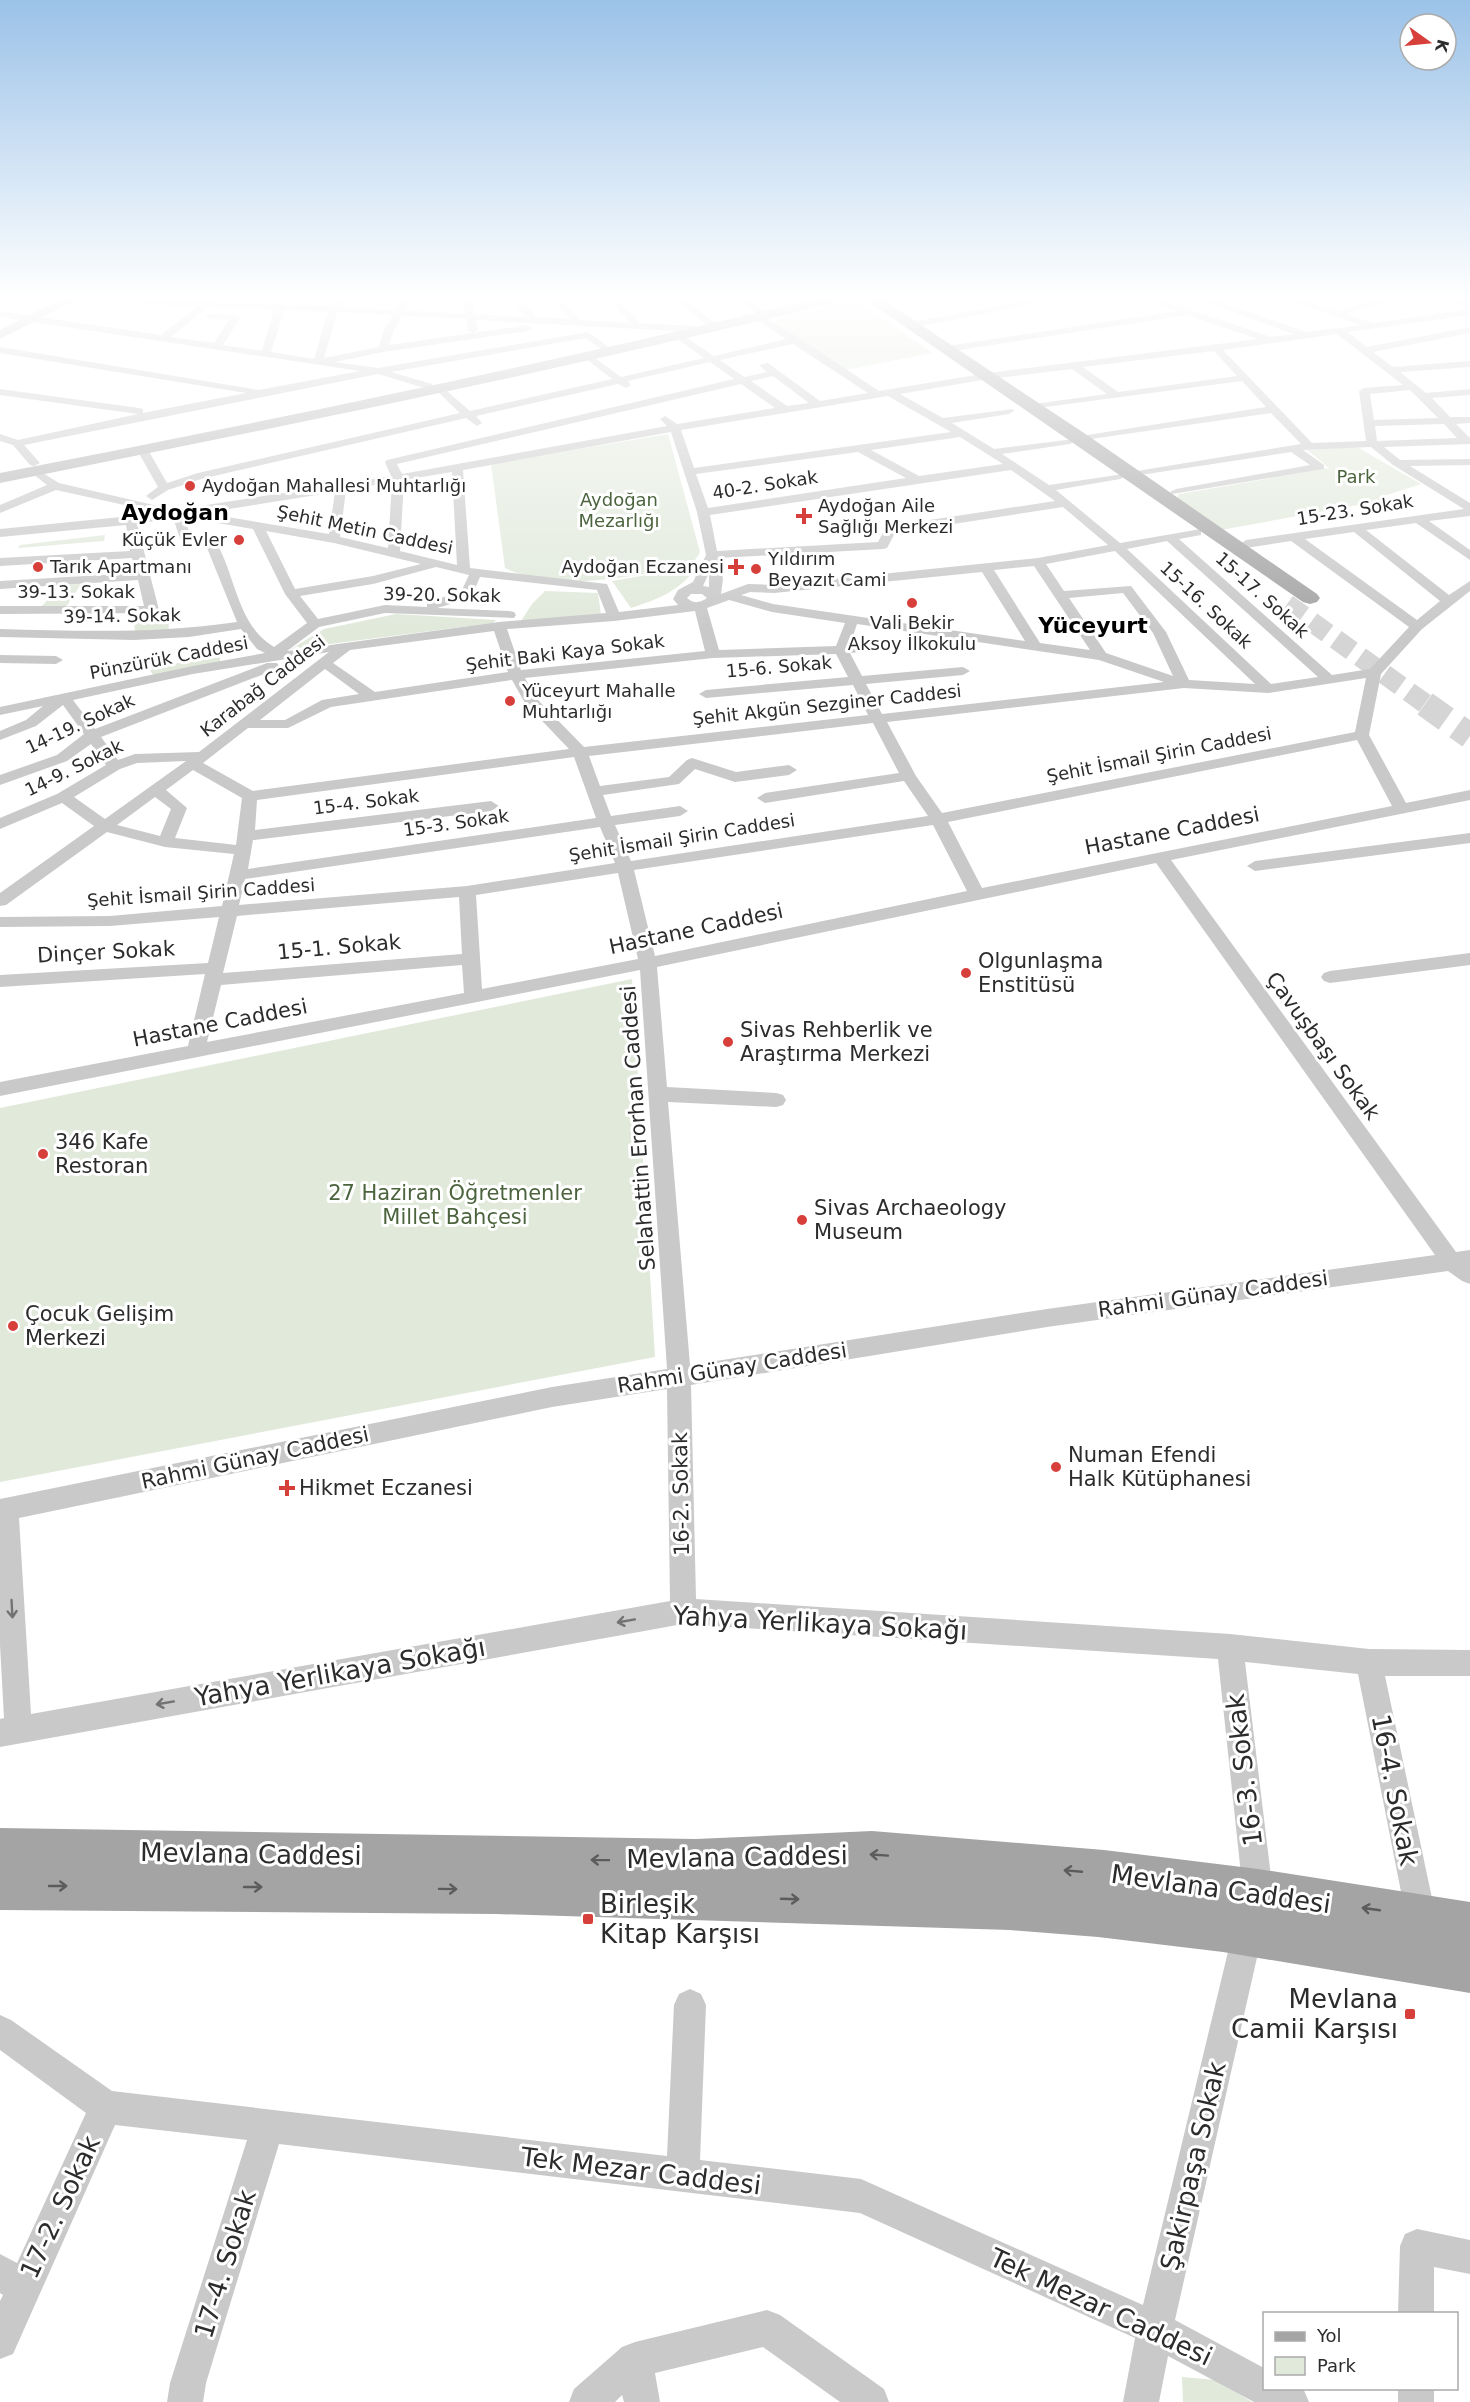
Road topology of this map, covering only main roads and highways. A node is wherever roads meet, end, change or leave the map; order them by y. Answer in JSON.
{"nodes":[{"id":1,"x":336,"y":407,"type":"edge"},
{"id":2,"x":341,"y":407,"type":"edge"},
{"id":3,"x":1027,"y":407,"type":"edge"},
{"id":4,"x":1034,"y":407,"type":"edge"},
{"id":5,"x":1076,"y":440,"type":"junction"},
{"id":6,"x":32,"y":466,"type":"junction"},
{"id":7,"x":2,"y":475,"type":"edge"},
{"id":8,"x":1126,"y":475,"type":"junction"},
{"id":9,"x":1311,"y":598,"type":"tunnel mouth"},
{"id":10,"x":1281,"y":599,"type":"tunnel mouth"},
{"id":11,"x":0,"y":1851,"type":"edge"},
{"id":12,"x":0,"y":1886,"type":"edge"},
{"id":13,"x":1253,"y":1912,"type":"junction"},
{"id":14,"x":1470,"y":1926,"type":"edge"},
{"id":15,"x":1470,"y":1969,"type":"edge"}],
"edges":[{"from":1,"to":6,"type":"main road"},
{"from":2,"to":6,"type":"main road"},
{"from":3,"to":5,"type":"main road"},
{"from":4,"to":5,"type":"main road"},
{"from":5,"to":8,"type":"main road"},
{"from":6,"to":7,"type":"main road"},
{"from":8,"to":9,"type":"main road"},
{"from":8,"to":10,"type":"main road"},
{"from":13,"to":11,"type":"main road","name":"Mevlana Caddesi","one_way":true},
{"from":12,"to":13,"type":"main road","name":"Mevlana Caddesi","one_way":true},
{"from":14,"to":13,"type":"main road","name":"Mevlana Caddesi","one_way":true},
{"from":13,"to":15,"type":"main road","name":"Mevlana Caddesi"}]}
